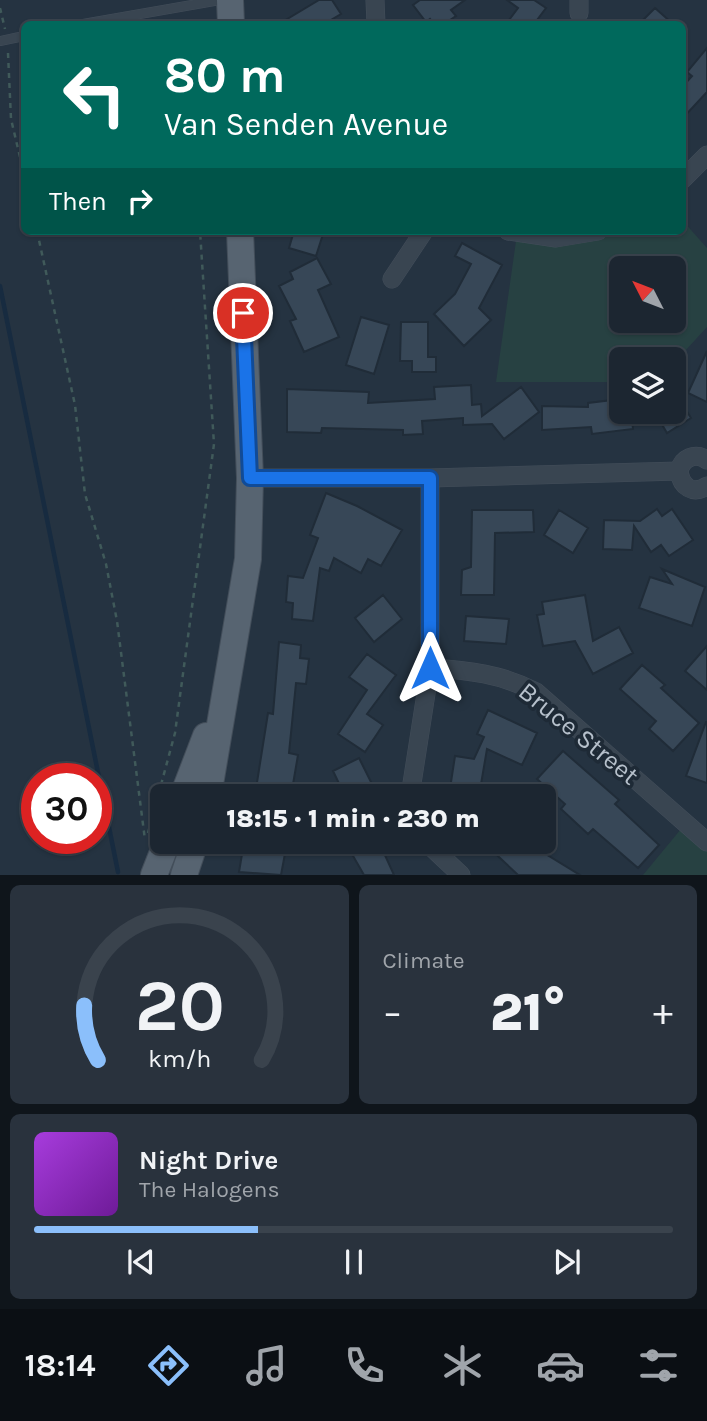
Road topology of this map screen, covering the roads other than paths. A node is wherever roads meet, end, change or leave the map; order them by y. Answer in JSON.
{"nodes":[{"id":1,"x":220,"y":0,"type":"edge"},
{"id":2,"x":230,"y":0,"type":"edge"},
{"id":3,"x":375,"y":0,"type":"edge"},
{"id":4,"x":100,"y":21,"type":"edge"},
{"id":5,"x":231,"y":21,"type":"edge"},
{"id":6,"x":376,"y":21,"type":"edge"},
{"id":7,"x":707,"y":155,"type":"edge"},
{"id":8,"x":686,"y":176,"type":"edge"},
{"id":9,"x":240,"y":235,"type":"edge"},
{"id":10,"x":422,"y":235,"type":"edge"},
{"id":11,"x":535,"y":235,"type":"edge"},
{"id":12,"x":574,"y":235,"type":"edge"},
{"id":13,"x":392,"y":279,"type":"dead end"},
{"id":14,"x":707,"y":460,"type":"edge"},
{"id":15,"x":679,"y":471,"type":"junction"},
{"id":16,"x":250,"y":478,"type":"junction"},
{"id":17,"x":430,"y":478,"type":"junction"},
{"id":18,"x":706,"y":490,"type":"edge"},
{"id":19,"x":232,"y":664,"type":"junction"},
{"id":20,"x":430,"y":668,"type":"junction"},
{"id":21,"x":187,"y":784,"type":"edge"},
{"id":22,"x":210,"y":784,"type":"edge"},
{"id":23,"x":412,"y":784,"type":"edge"},
{"id":24,"x":707,"y":842,"type":"edge"},
{"id":25,"x":155,"y":854,"type":"edge"},
{"id":26,"x":191,"y":854,"type":"edge"},
{"id":27,"x":439,"y":854,"type":"edge"},
{"id":28,"x":154,"y":875,"type":"edge"},
{"id":29,"x":184,"y":875,"type":"edge"},
{"id":30,"x":461,"y":875,"type":"edge"}],
"edges":[{"from":1,"to":4,"type":"lane"},
{"from":2,"to":5,"type":"main road"},
{"from":3,"to":6,"type":"street"},
{"from":7,"to":8,"type":"street"},
{"from":9,"to":16,"type":"main road"},
{"from":10,"to":13,"type":"street"},
{"from":11,"to":12,"type":"street"},
{"from":14,"to":15,"type":"street"},
{"from":15,"to":17,"type":"street"},
{"from":15,"to":18,"type":"street"},
{"from":16,"to":17,"type":"street"},
{"from":16,"to":19,"type":"main road"},
{"from":17,"to":20,"type":"street"},
{"from":19,"to":21,"type":"main road"},
{"from":19,"to":22,"type":"main road"},
{"from":20,"to":23,"type":"street"},
{"from":20,"to":24,"type":"street","name":"Bruce Street"},
{"from":25,"to":28,"type":"main road"},
{"from":26,"to":29,"type":"main road"},
{"from":27,"to":30,"type":"street"}]}
